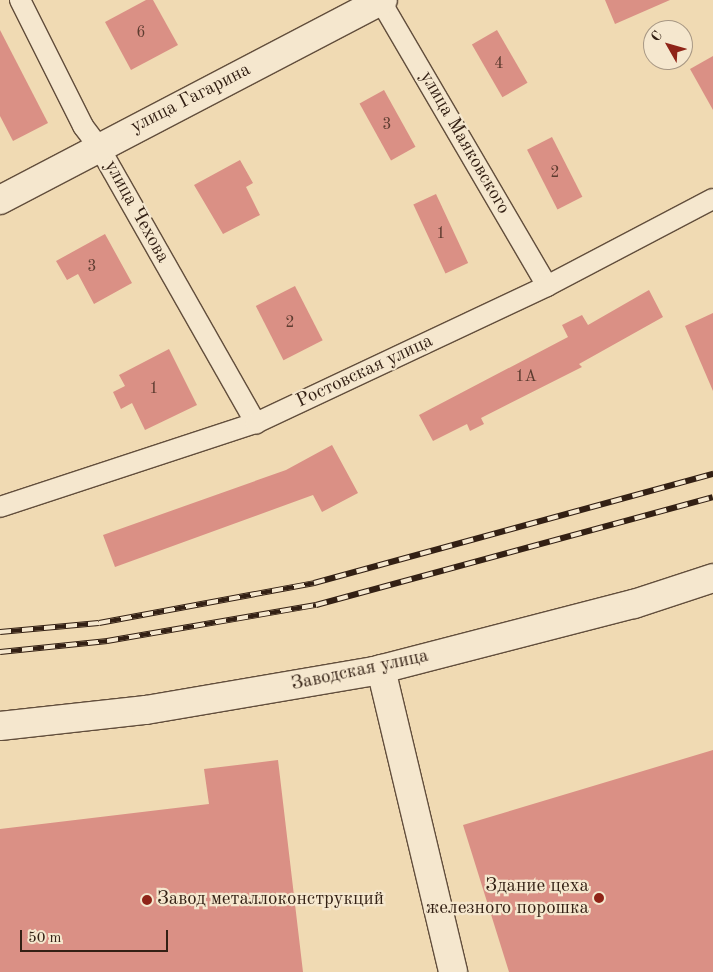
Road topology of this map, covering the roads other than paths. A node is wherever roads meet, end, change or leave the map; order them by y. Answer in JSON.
{"nodes":[{"id":1,"x":20,"y":0,"type":"edge"},
{"id":2,"x":381,"y":0,"type":"edge"},
{"id":3,"x":99,"y":147,"type":"junction"},
{"id":4,"x":713,"y":199,"type":"edge"},
{"id":5,"x":0,"y":200,"type":"edge"},
{"id":6,"x":547,"y":286,"type":"junction"},
{"id":7,"x":256,"y":424,"type":"junction"},
{"id":8,"x":0,"y":507,"type":"edge"},
{"id":9,"x":713,"y":578,"type":"edge"},
{"id":10,"x":382,"y":669,"type":"junction"},
{"id":11,"x":0,"y":726,"type":"edge"},
{"id":12,"x":453,"y":972,"type":"edge"}],
"edges":[{"from":1,"to":3,"type":"street","name":"улица Чехова"},
{"from":2,"to":3,"type":"main road","name":"улица Гагарина"},
{"from":2,"to":6,"type":"street","name":"улица Маяковского"},
{"from":3,"to":5,"type":"main road","name":"улица Гагарина"},
{"from":3,"to":7,"type":"street","name":"улица Чехова"},
{"from":4,"to":6,"type":"street","name":"Ростовская улица"},
{"from":6,"to":7,"type":"street","name":"Ростовская улица"},
{"from":7,"to":8,"type":"street","name":"Ростовская улица"},
{"from":9,"to":10,"type":"main road","name":"Заводская улица"},
{"from":10,"to":11,"type":"main road","name":"Заводская улица"},
{"from":10,"to":12,"type":"main road"}]}
